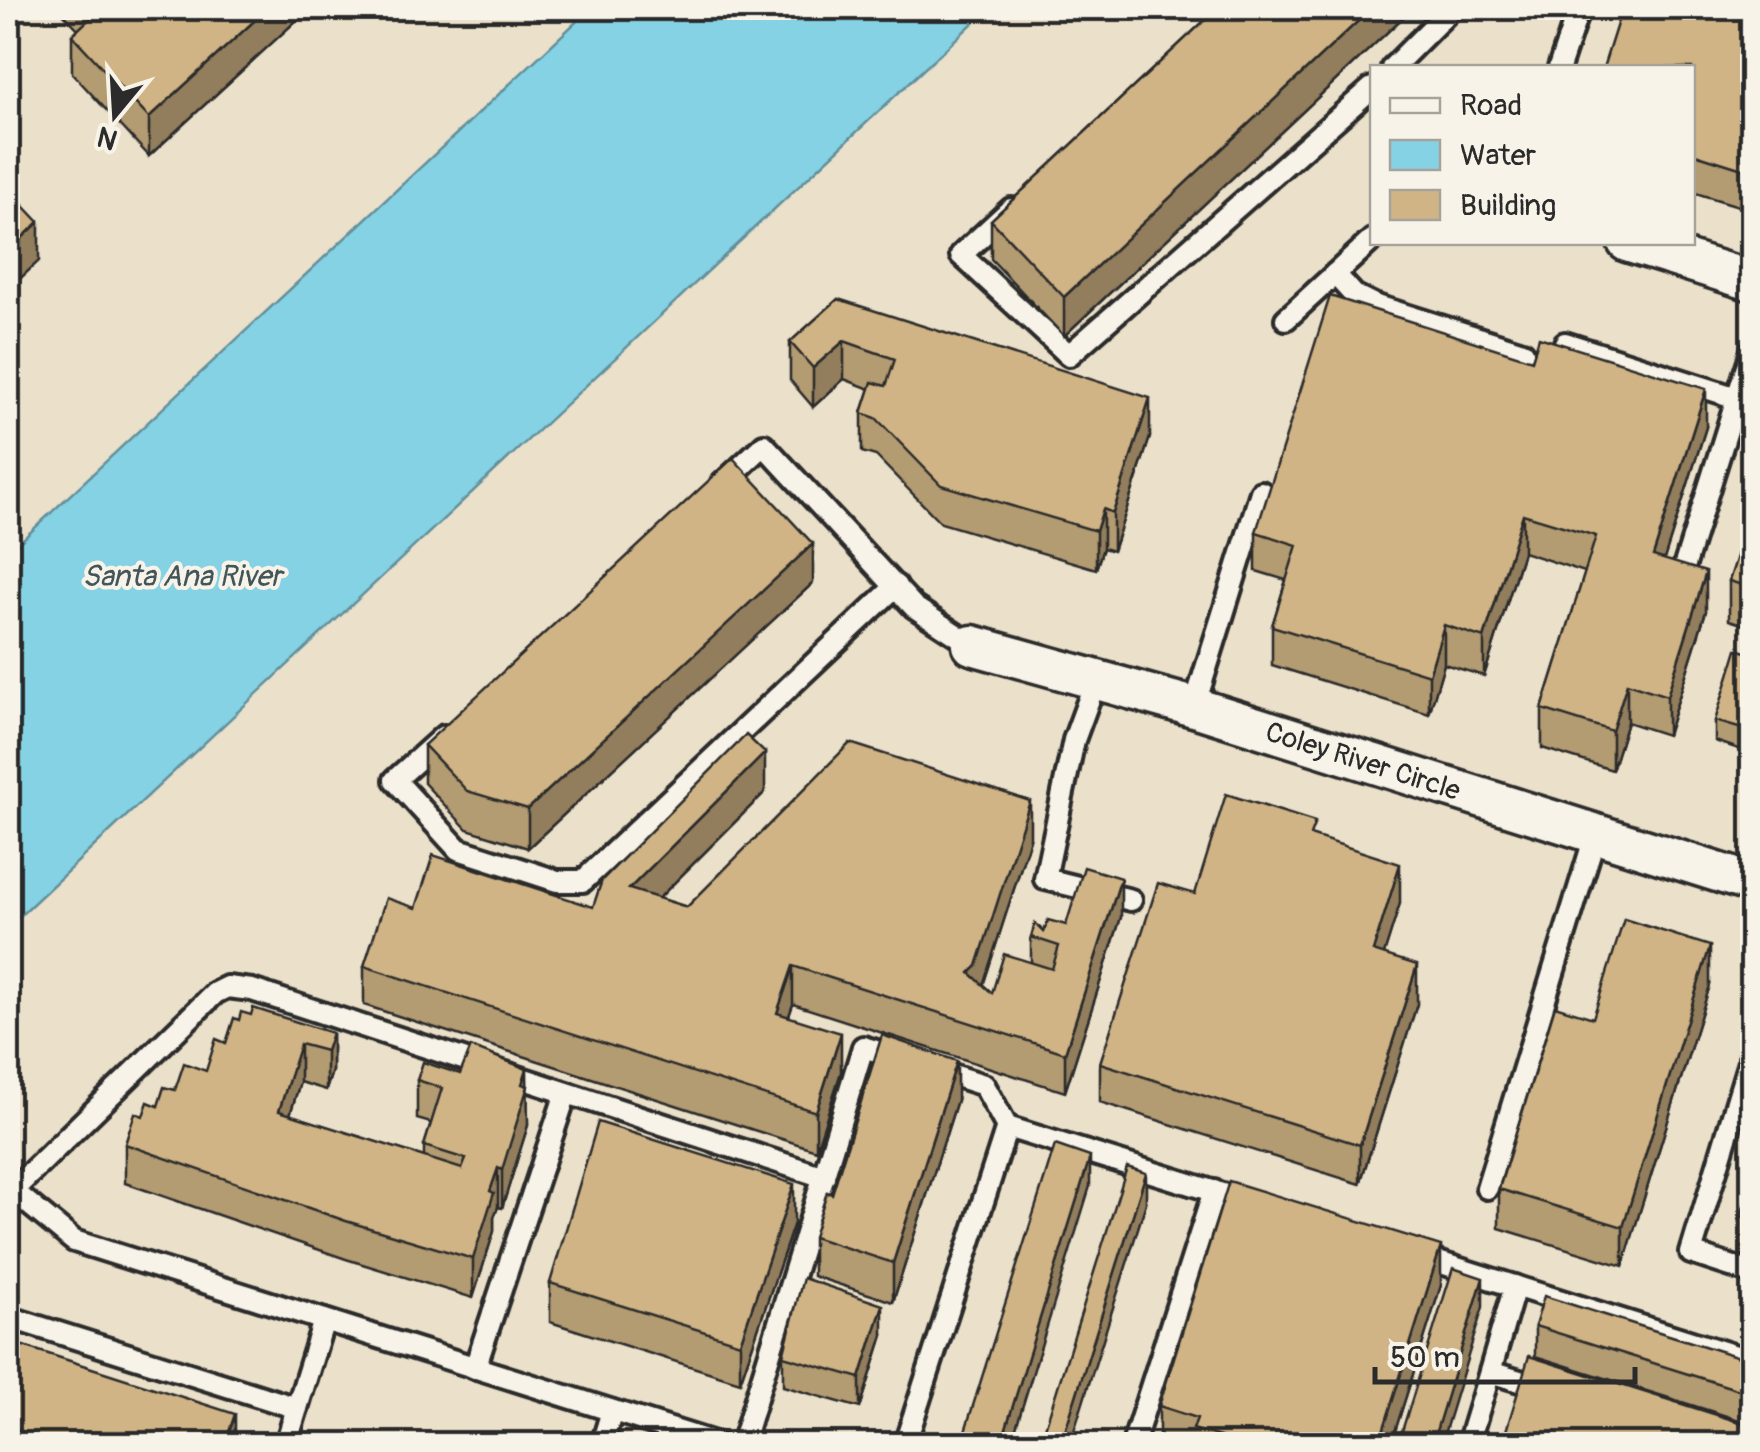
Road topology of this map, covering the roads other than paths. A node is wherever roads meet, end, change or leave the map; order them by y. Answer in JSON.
{"nodes":[{"id":1,"x":1452,"y":8,"type":"edge"},
{"id":2,"x":1578,"y":8,"type":"edge"},
{"id":3,"x":1395,"y":65,"type":"edge"},
{"id":4,"x":1560,"y":65,"type":"edge"},
{"id":5,"x":1370,"y":95,"type":"edge"},
{"id":6,"x":1031,"y":190,"type":"edge"},
{"id":7,"x":1370,"y":242,"type":"edge"},
{"id":8,"x":1637,"y":245,"type":"edge"},
{"id":9,"x":1335,"y":274,"type":"junction"},
{"id":10,"x":1752,"y":281,"type":"edge"},
{"id":11,"x":1286,"y":319,"type":"dead end"},
{"id":12,"x":1564,"y":343,"type":"edge"},
{"id":13,"x":1752,"y":351,"type":"edge"},
{"id":14,"x":1523,"y":352,"type":"edge"},
{"id":15,"x":1737,"y":398,"type":"junction"},
{"id":16,"x":1261,"y":492,"type":"dead end"},
{"id":17,"x":705,"y":499,"type":"edge"},
{"id":18,"x":1682,"y":574,"type":"edge"},
{"id":19,"x":896,"y":586,"type":"junction"},
{"id":20,"x":972,"y":645,"type":"joint"},
{"id":21,"x":1096,"y":680,"type":"junction"},
{"id":22,"x":1194,"y":707,"type":"junction"},
{"id":23,"x":454,"y":727,"type":"edge"},
{"id":24,"x":1596,"y":833,"type":"junction"},
{"id":25,"x":1752,"y":882,"type":"edge"},
{"id":26,"x":1131,"y":900,"type":"dead end"},
{"id":27,"x":1752,"y":1052,"type":"edge"},
{"id":28,"x":566,"y":1093,"type":"junction"},
{"id":29,"x":1007,"y":1126,"type":"junction"},
{"id":30,"x":824,"y":1176,"type":"junction"},
{"id":31,"x":1487,"y":1188,"type":"dead end"},
{"id":32,"x":1214,"y":1191,"type":"junction"},
{"id":33,"x":10,"y":1192,"type":"edge"},
{"id":34,"x":1270,"y":1209,"type":"edge"},
{"id":35,"x":1402,"y":1250,"type":"edge"},
{"id":36,"x":1752,"y":1273,"type":"edge"},
{"id":37,"x":1515,"y":1286,"type":"junction"},
{"id":38,"x":8,"y":1317,"type":"edge"},
{"id":39,"x":324,"y":1320,"type":"junction"},
{"id":40,"x":1752,"y":1361,"type":"edge"},
{"id":41,"x":475,"y":1368,"type":"junction"},
{"id":42,"x":1490,"y":1372,"type":"junction"},
{"id":43,"x":1564,"y":1394,"type":"edge"},
{"id":44,"x":297,"y":1408,"type":"junction"},
{"id":45,"x":612,"y":1411,"type":"junction"},
{"id":46,"x":286,"y":1444,"type":"edge"},
{"id":47,"x":602,"y":1444,"type":"edge"},
{"id":48,"x":718,"y":1444,"type":"edge"},
{"id":49,"x":742,"y":1444,"type":"edge"},
{"id":50,"x":905,"y":1444,"type":"edge"},
{"id":51,"x":1133,"y":1444,"type":"edge"},
{"id":52,"x":1468,"y":1444,"type":"edge"}],
"edges":[{"from":1,"to":3,"type":"lane"},
{"from":2,"to":4,"type":"lane"},
{"from":5,"to":6,"type":"lane"},
{"from":7,"to":9,"type":"lane"},
{"from":8,"to":10,"type":"street"},
{"from":9,"to":11,"type":"lane"},
{"from":9,"to":14,"type":"lane"},
{"from":12,"to":15,"type":"lane"},
{"from":13,"to":15,"type":"lane"},
{"from":15,"to":18,"type":"lane"},
{"from":16,"to":22,"type":"lane"},
{"from":17,"to":19,"type":"lane"},
{"from":19,"to":20,"type":"lane"},
{"from":19,"to":23,"type":"lane"},
{"from":20,"to":21,"type":"street","name":"Coley River Circle"},
{"from":21,"to":22,"type":"street","name":"Coley River Circle"},
{"from":21,"to":26,"type":"lane"},
{"from":22,"to":24,"type":"street","name":"Coley River Circle"},
{"from":24,"to":25,"type":"street","name":"Coley River Circle"},
{"from":24,"to":31,"type":"lane"},
{"from":27,"to":36,"type":"lane"},
{"from":28,"to":30,"type":"lane"},
{"from":28,"to":33,"type":"lane"},
{"from":28,"to":41,"type":"lane"},
{"from":29,"to":30,"type":"lane"},
{"from":29,"to":32,"type":"lane"},
{"from":29,"to":50,"type":"lane"},
{"from":30,"to":49,"type":"lane"},
{"from":32,"to":34,"type":"lane"},
{"from":32,"to":51,"type":"lane"},
{"from":33,"to":39,"type":"lane"},
{"from":35,"to":37,"type":"lane"},
{"from":37,"to":40,"type":"lane"},
{"from":37,"to":42,"type":"lane"},
{"from":38,"to":44,"type":"lane"},
{"from":39,"to":41,"type":"lane"},
{"from":39,"to":44,"type":"lane"},
{"from":41,"to":45,"type":"lane"},
{"from":42,"to":43,"type":"lane"},
{"from":42,"to":52,"type":"lane"},
{"from":44,"to":46,"type":"lane"},
{"from":45,"to":47,"type":"lane"},
{"from":45,"to":48,"type":"lane"}]}
